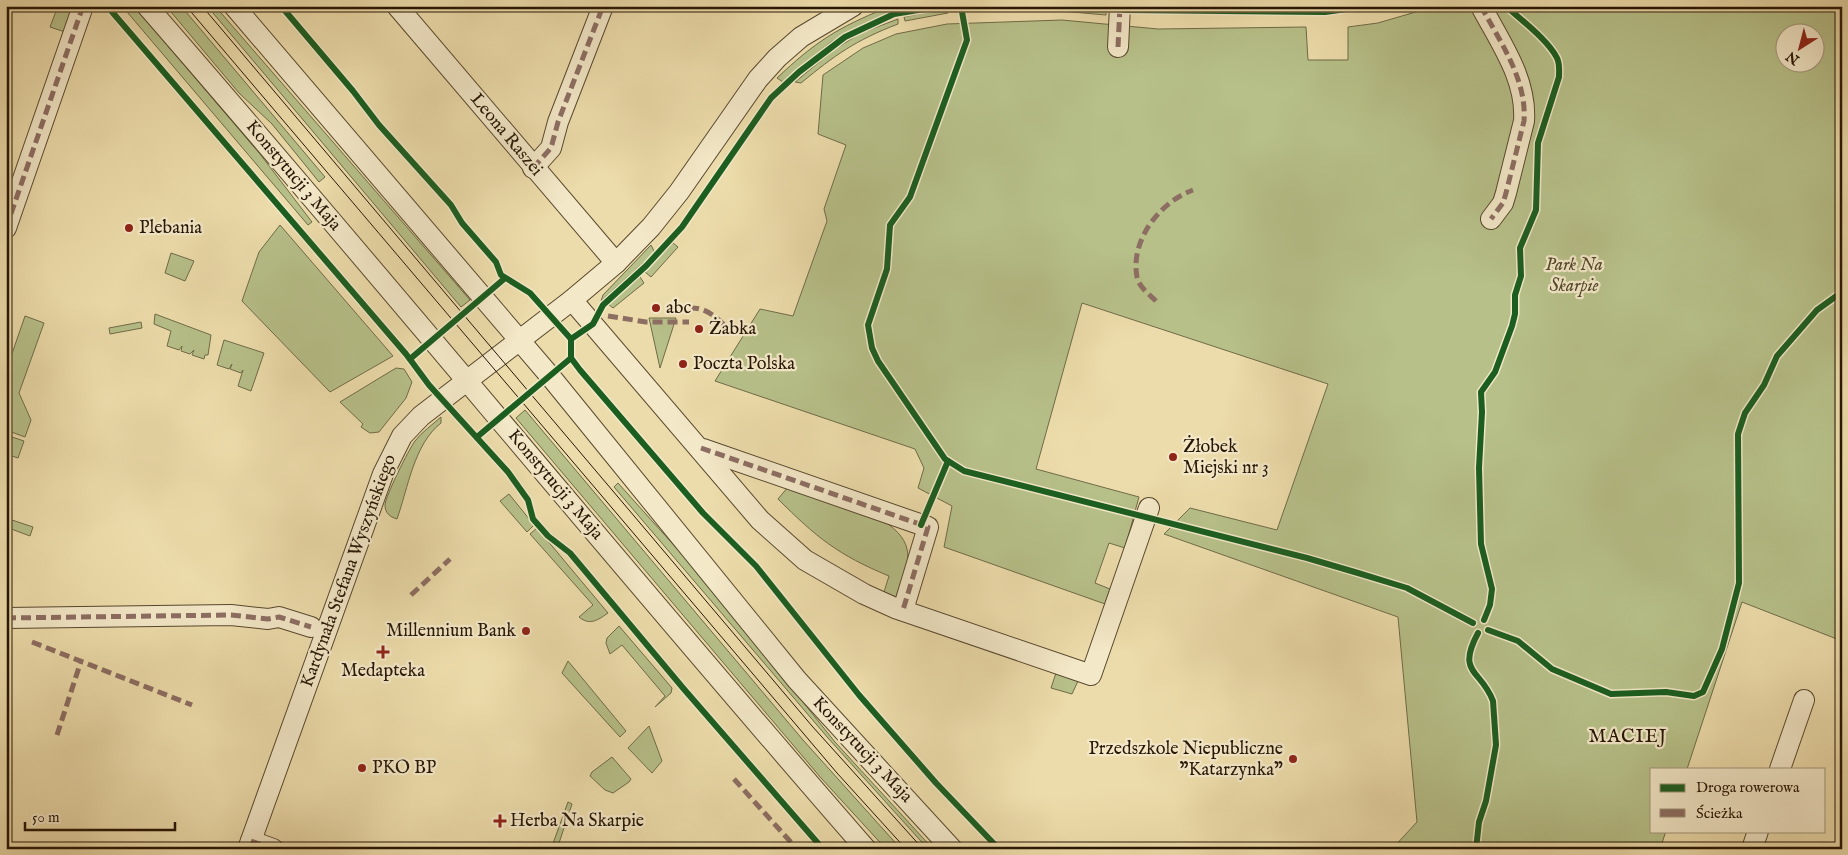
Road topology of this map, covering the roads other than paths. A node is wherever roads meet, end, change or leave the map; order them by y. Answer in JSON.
{"nodes":[{"id":1,"x":83,"y":6,"type":"edge"},
{"id":2,"x":147,"y":6,"type":"edge"},
{"id":3,"x":234,"y":6,"type":"edge"},
{"id":4,"x":397,"y":6,"type":"edge"},
{"id":5,"x":603,"y":6,"type":"edge"},
{"id":6,"x":853,"y":6,"type":"edge"},
{"id":7,"x":1120,"y":6,"type":"edge"},
{"id":8,"x":1481,"y":6,"type":"edge"},
{"id":9,"x":1118,"y":46,"type":"dead end"},
{"id":10,"x":533,"y":168,"type":"junction"},
{"id":11,"x":1491,"y":219,"type":"dead end"},
{"id":12,"x":6,"y":228,"type":"edge"},
{"id":13,"x":616,"y":263,"type":"junction"},
{"id":14,"x":572,"y":300,"type":"junction"},
{"id":15,"x":519,"y":341,"type":"junction"},
{"id":16,"x":468,"y":380,"type":"junction"},
{"id":17,"x":701,"y":448,"type":"junction"},
{"id":18,"x":1149,"y":508,"type":"dead end"},
{"id":19,"x":903,"y":610,"type":"junction"},
{"id":20,"x":6,"y":618,"type":"edge"},
{"id":21,"x":311,"y":627,"type":"dead end"},
{"id":22,"x":1804,"y":700,"type":"dead end"},
{"id":23,"x":1780,"y":768,"type":"edge"},
{"id":24,"x":1758,"y":832,"type":"edge"},
{"id":25,"x":250,"y":845,"type":"edge"},
{"id":26,"x":273,"y":849,"type":"edge"},
{"id":27,"x":866,"y":849,"type":"edge"},
{"id":28,"x":952,"y":849,"type":"edge"},
{"id":29,"x":1752,"y":849,"type":"edge"}],
"edges":[{"from":1,"to":12,"type":"street"},
{"from":2,"to":16,"type":"street","name":"Konstytucji 3 Maja"},
{"from":3,"to":15,"type":"street","name":"Konstytucji 3 Maja"},
{"from":4,"to":10,"type":"street","name":"Leona Raszei"},
{"from":5,"to":10,"type":"street"},
{"from":6,"to":13,"type":"street","name":"Kardynała Stefana Wyszyńskiego"},
{"from":7,"to":9,"type":"street"},
{"from":8,"to":11,"type":"street"},
{"from":10,"to":13,"type":"street","name":"Leona Raszei"},
{"from":13,"to":14,"type":"street","name":"Kardynała Stefana Wyszyńskiego"},
{"from":14,"to":15,"type":"street","name":"Kardynała Stefana Wyszyńskiego"},
{"from":14,"to":17,"type":"street"},
{"from":15,"to":16,"type":"street","name":"Kardynała Stefana Wyszyńskiego"},
{"from":15,"to":28,"type":"street","name":"Konstytucji 3 Maja"},
{"from":16,"to":25,"type":"street","name":"Kardynała Stefana Wyszyńskiego"},
{"from":16,"to":27,"type":"street","name":"Konstytucji 3 Maja"},
{"from":17,"to":19,"type":"street"},
{"from":17,"to":19,"type":"street"},
{"from":18,"to":19,"type":"street"},
{"from":20,"to":21,"type":"street"},
{"from":22,"to":23,"type":"street"},
{"from":24,"to":29,"type":"street"},
{"from":25,"to":26,"type":"street"}]}
